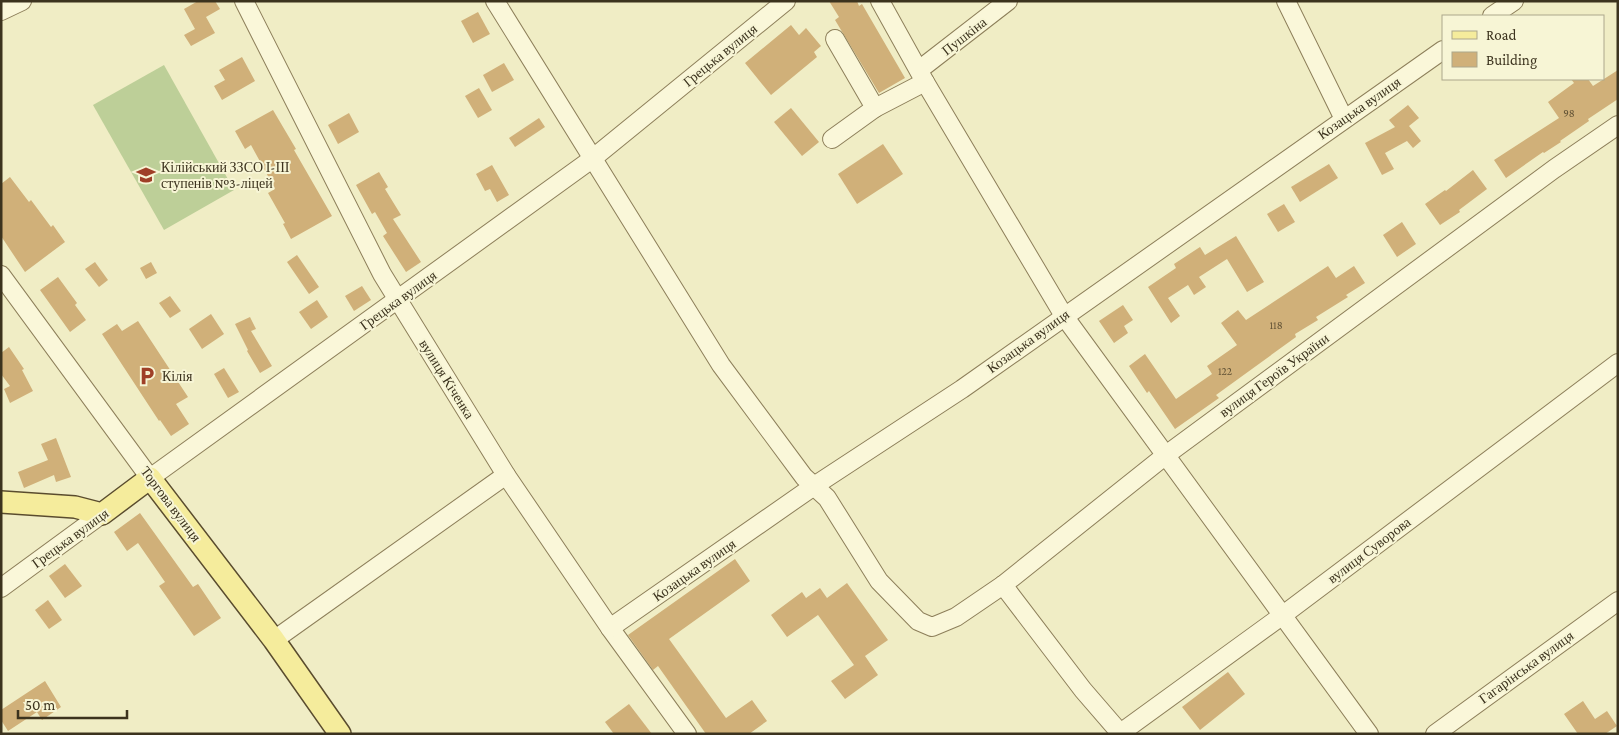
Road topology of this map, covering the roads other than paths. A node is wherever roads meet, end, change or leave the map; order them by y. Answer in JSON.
{"nodes":[{"id":1,"x":22,"y":1,"type":"edge"},
{"id":2,"x":244,"y":1,"type":"edge"},
{"id":3,"x":495,"y":1,"type":"edge"},
{"id":4,"x":786,"y":1,"type":"edge"},
{"id":5,"x":880,"y":1,"type":"edge"},
{"id":6,"x":1008,"y":1,"type":"edge"},
{"id":7,"x":1286,"y":1,"type":"edge"},
{"id":8,"x":1514,"y":1,"type":"edge"},
{"id":9,"x":1,"y":11,"type":"edge"},
{"id":10,"x":1493,"y":15,"type":"edge"},
{"id":11,"x":835,"y":39,"type":"dead end"},
{"id":12,"x":1442,"y":51,"type":"edge"},
{"id":13,"x":922,"y":76,"type":"junction"},
{"id":14,"x":875,"y":108,"type":"junction"},
{"id":15,"x":1344,"y":118,"type":"junction"},
{"id":16,"x":1618,"y":125,"type":"edge"},
{"id":17,"x":832,"y":139,"type":"dead end"},
{"id":18,"x":592,"y":159,"type":"junction"},
{"id":19,"x":1,"y":275,"type":"edge"},
{"id":20,"x":398,"y":300,"type":"junction"},
{"id":21,"x":1064,"y":316,"type":"junction"},
{"id":22,"x":1618,"y":363,"type":"edge"},
{"id":23,"x":1166,"y":455,"type":"junction"},
{"id":24,"x":506,"y":475,"type":"junction"},
{"id":25,"x":150,"y":478,"type":"junction"},
{"id":26,"x":814,"y":486,"type":"junction"},
{"id":27,"x":1,"y":502,"type":"edge"},
{"id":28,"x":102,"y":514,"type":"junction"},
{"id":29,"x":1002,"y":585,"type":"junction"},
{"id":30,"x":1,"y":588,"type":"edge"},
{"id":31,"x":1618,"y":601,"type":"edge"},
{"id":32,"x":1282,"y":615,"type":"junction"},
{"id":33,"x":610,"y":628,"type":"junction"},
{"id":34,"x":274,"y":640,"type":"junction"},
{"id":35,"x":340,"y":734,"type":"edge"},
{"id":36,"x":687,"y":734,"type":"edge"},
{"id":37,"x":1120,"y":734,"type":"edge"},
{"id":38,"x":1369,"y":734,"type":"edge"},
{"id":39,"x":1435,"y":734,"type":"edge"}],
"edges":[{"from":1,"to":9,"type":"street"},
{"from":2,"to":20,"type":"street","name":"вулиця Кіченка"},
{"from":3,"to":18,"type":"street"},
{"from":4,"to":18,"type":"street","name":"Грецька вулиця"},
{"from":5,"to":13,"type":"street"},
{"from":6,"to":13,"type":"street","name":"Пушкіна"},
{"from":7,"to":15,"type":"street"},
{"from":8,"to":10,"type":"street"},
{"from":11,"to":14,"type":"street"},
{"from":12,"to":15,"type":"street","name":"Козацька вулиця"},
{"from":13,"to":14,"type":"street","name":"Пушкіна"},
{"from":13,"to":21,"type":"street"},
{"from":14,"to":17,"type":"street","name":"Пушкіна"},
{"from":15,"to":21,"type":"street","name":"Козацька вулиця"},
{"from":16,"to":23,"type":"street","name":"вулиця Героїв України"},
{"from":18,"to":20,"type":"street","name":"Грецька вулиця"},
{"from":18,"to":26,"type":"street"},
{"from":19,"to":25,"type":"street","name":"Торгова вулиця"},
{"from":20,"to":24,"type":"street","name":"вулиця Кіченка"},
{"from":20,"to":25,"type":"street","name":"Грецька вулиця"},
{"from":21,"to":23,"type":"street"},
{"from":21,"to":26,"type":"street","name":"Козацька вулиця"},
{"from":22,"to":32,"type":"street","name":"вулиця Суворова"},
{"from":23,"to":29,"type":"street","name":"вулиця Героїв України"},
{"from":23,"to":32,"type":"street"},
{"from":24,"to":33,"type":"street","name":"вулиця Кіченка"},
{"from":24,"to":34,"type":"street"},
{"from":25,"to":28,"type":"main road","name":"Грецька вулиця"},
{"from":25,"to":34,"type":"main road","name":"Торгова вулиця"},
{"from":26,"to":29,"type":"street","name":"вулиця Героїв України"},
{"from":26,"to":33,"type":"street","name":"Козацька вулиця"},
{"from":27,"to":28,"type":"main road"},
{"from":28,"to":30,"type":"street","name":"Грецька вулиця"},
{"from":29,"to":37,"type":"street"},
{"from":31,"to":39,"type":"street","name":"Гагарінська вулиця"},
{"from":32,"to":37,"type":"street","name":"вулиця Суворова"},
{"from":32,"to":38,"type":"street"},
{"from":33,"to":36,"type":"street","name":"вулиця Кіченка"},
{"from":34,"to":35,"type":"main road","name":"Торгова вулиця"}]}
